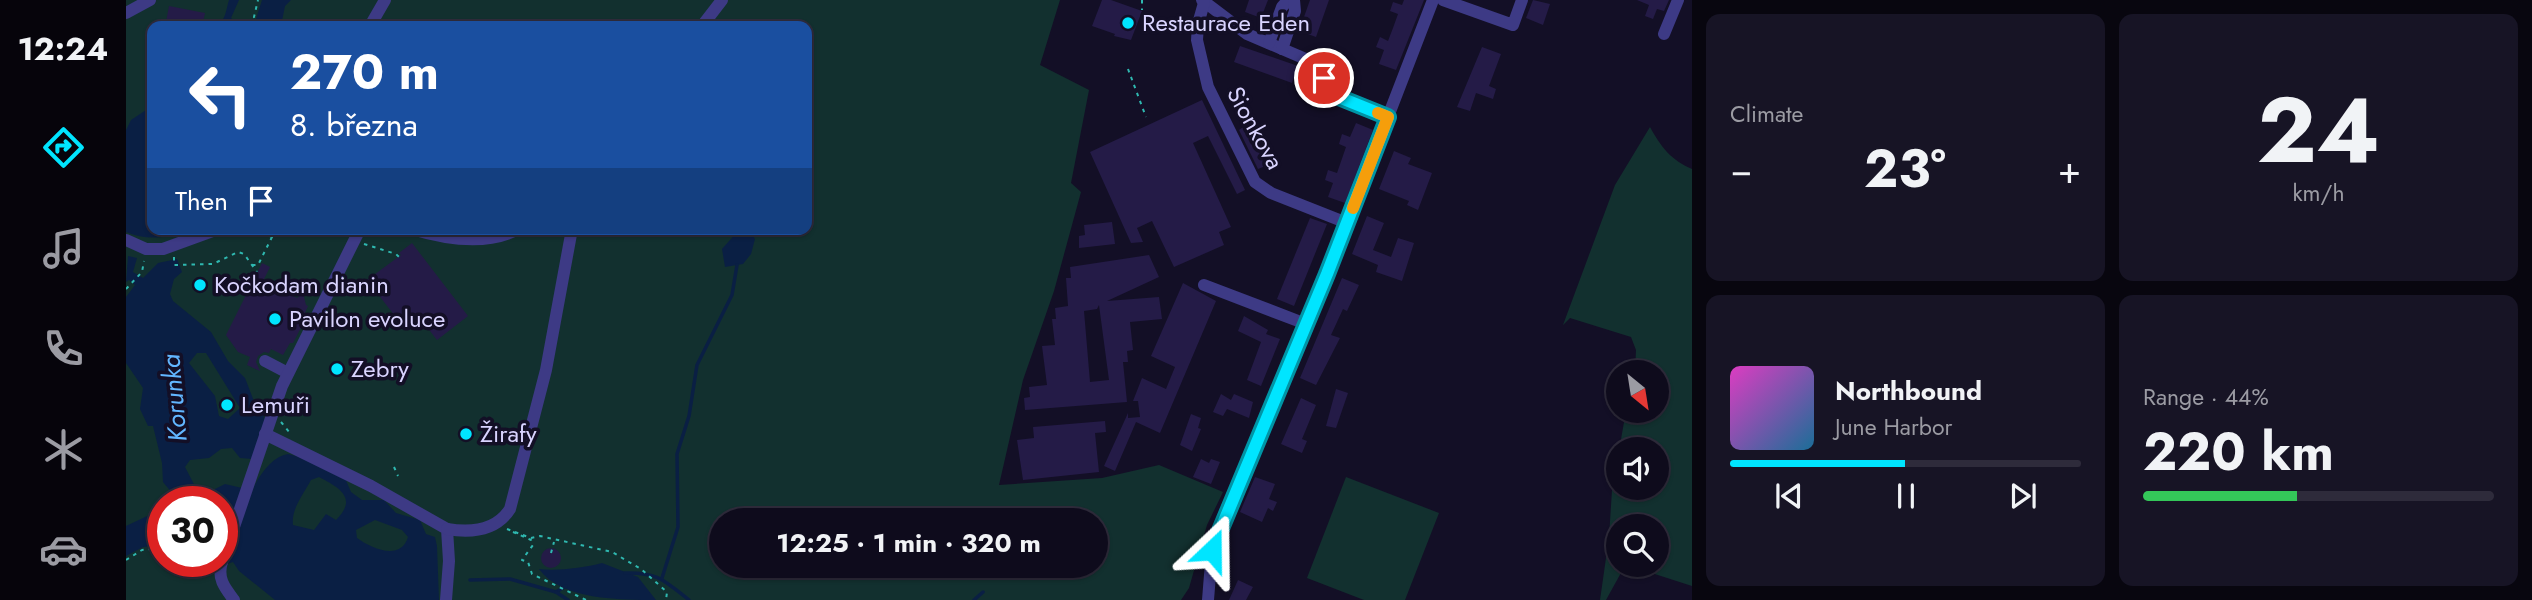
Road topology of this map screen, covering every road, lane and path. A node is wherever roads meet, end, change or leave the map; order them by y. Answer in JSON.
{"nodes":[{"id":1,"x":150,"y":0,"type":"edge"},
{"id":2,"x":258,"y":0,"type":"edge"},
{"id":3,"x":385,"y":0,"type":"edge"},
{"id":4,"x":722,"y":0,"type":"edge"},
{"id":5,"x":1142,"y":0,"type":"edge"},
{"id":6,"x":1288,"y":0,"type":"edge"},
{"id":7,"x":1294,"y":0,"type":"edge"},
{"id":8,"x":1433,"y":0,"type":"edge"},
{"id":9,"x":1443,"y":0,"type":"edge"},
{"id":10,"x":1522,"y":0,"type":"edge"},
{"id":11,"x":1678,"y":0,"type":"edge"},
{"id":12,"x":1203,"y":2,"type":"edge"},
{"id":13,"x":1142,"y":10,"type":"dead end"},
{"id":14,"x":126,"y":13,"type":"edge"},
{"id":15,"x":255,"y":21,"type":"edge"},
{"id":16,"x":373,"y":21,"type":"edge"},
{"id":17,"x":706,"y":21,"type":"edge"},
{"id":18,"x":1664,"y":34,"type":"dead end"},
{"id":19,"x":1275,"y":46,"type":"junction"},
{"id":20,"x":1128,"y":69,"type":"dead end"},
{"id":21,"x":1146,"y":117,"type":"dead end"},
{"id":22,"x":1388,"y":117,"type":"junction"},
{"id":23,"x":1347,"y":223,"type":"junction"},
{"id":24,"x":202,"y":235,"type":"edge"},
{"id":25,"x":268,"y":235,"type":"edge"},
{"id":26,"x":276,"y":235,"type":"edge"},
{"id":27,"x":280,"y":235,"type":"edge"},
{"id":28,"x":358,"y":235,"type":"edge"},
{"id":29,"x":442,"y":235,"type":"edge"},
{"id":30,"x":504,"y":235,"type":"edge"},
{"id":31,"x":571,"y":235,"type":"edge"},
{"id":32,"x":272,"y":237,"type":"junction"},
{"id":33,"x":284,"y":237,"type":"dead end"},
{"id":34,"x":126,"y":240,"type":"edge"},
{"id":35,"x":146,"y":251,"type":"dead end"},
{"id":36,"x":402,"y":260,"type":"dead end"},
{"id":37,"x":174,"y":262,"type":"dead end"},
{"id":38,"x":252,"y":265,"type":"junction"},
{"id":39,"x":257,"y":272,"type":"dead end"},
{"id":40,"x":1204,"y":285,"type":"dead end"},
{"id":41,"x":126,"y":289,"type":"edge"},
{"id":42,"x":1306,"y":324,"type":"junction"},
{"id":43,"x":272,"y":359,"type":"dead end"},
{"id":44,"x":288,"y":373,"type":"junction"},
{"id":45,"x":265,"y":434,"type":"junction"},
{"id":46,"x":394,"y":467,"type":"dead end"},
{"id":47,"x":398,"y":477,"type":"dead end"},
{"id":48,"x":238,"y":514,"type":"edge"},
{"id":49,"x":447,"y":529,"type":"junction"},
{"id":50,"x":531,"y":539,"type":"junction"},
{"id":51,"x":554,"y":541,"type":"junction"},
{"id":52,"x":147,"y":550,"type":"edge"},
{"id":53,"x":551,"y":553,"type":"dead end"},
{"id":54,"x":126,"y":560,"type":"edge"},
{"id":55,"x":220,"y":577,"type":"edge"},
{"id":56,"x":1205,"y":598,"type":"edge"},
{"id":57,"x":234,"y":600,"type":"edge"},
{"id":58,"x":446,"y":600,"type":"edge"},
{"id":59,"x":586,"y":600,"type":"edge"},
{"id":60,"x":666,"y":600,"type":"edge"}],
"edges":[{"from":1,"to":14,"type":"street"},
{"from":2,"to":15,"type":"path"},
{"from":3,"to":16,"type":"street"},
{"from":4,"to":17,"type":"street"},
{"from":5,"to":13,"type":"path"},
{"from":6,"to":19,"type":"street"},
{"from":7,"to":19,"type":"street"},
{"from":8,"to":22,"type":"street"},
{"from":9,"to":10,"type":"street"},
{"from":11,"to":18,"type":"street"},
{"from":12,"to":19,"type":"street"},
{"from":12,"to":23,"type":"street","name":"Sionkova"},
{"from":19,"to":22,"type":"street"},
{"from":20,"to":21,"type":"path"},
{"from":22,"to":23,"type":"street"},
{"from":23,"to":42,"type":"street"},
{"from":24,"to":34,"type":"street"},
{"from":25,"to":32,"type":"path"},
{"from":26,"to":32,"type":"path"},
{"from":27,"to":33,"type":"path"},
{"from":28,"to":36,"type":"path"},
{"from":28,"to":44,"type":"street"},
{"from":29,"to":30,"type":"street"},
{"from":31,"to":49,"type":"street"},
{"from":32,"to":38,"type":"path"},
{"from":35,"to":41,"type":"path"},
{"from":37,"to":38,"type":"path"},
{"from":38,"to":39,"type":"path"},
{"from":40,"to":42,"type":"street"},
{"from":42,"to":56,"type":"street"},
{"from":43,"to":44,"type":"street"},
{"from":44,"to":45,"type":"street"},
{"from":45,"to":48,"type":"street"},
{"from":45,"to":49,"type":"street"},
{"from":46,"to":47,"type":"path"},
{"from":49,"to":58,"type":"street"},
{"from":50,"to":50,"type":"path"},
{"from":50,"to":51,"type":"path"},
{"from":50,"to":59,"type":"path"},
{"from":51,"to":53,"type":"path"},
{"from":51,"to":60,"type":"path"},
{"from":52,"to":54,"type":"path"},
{"from":55,"to":57,"type":"street"}]}
